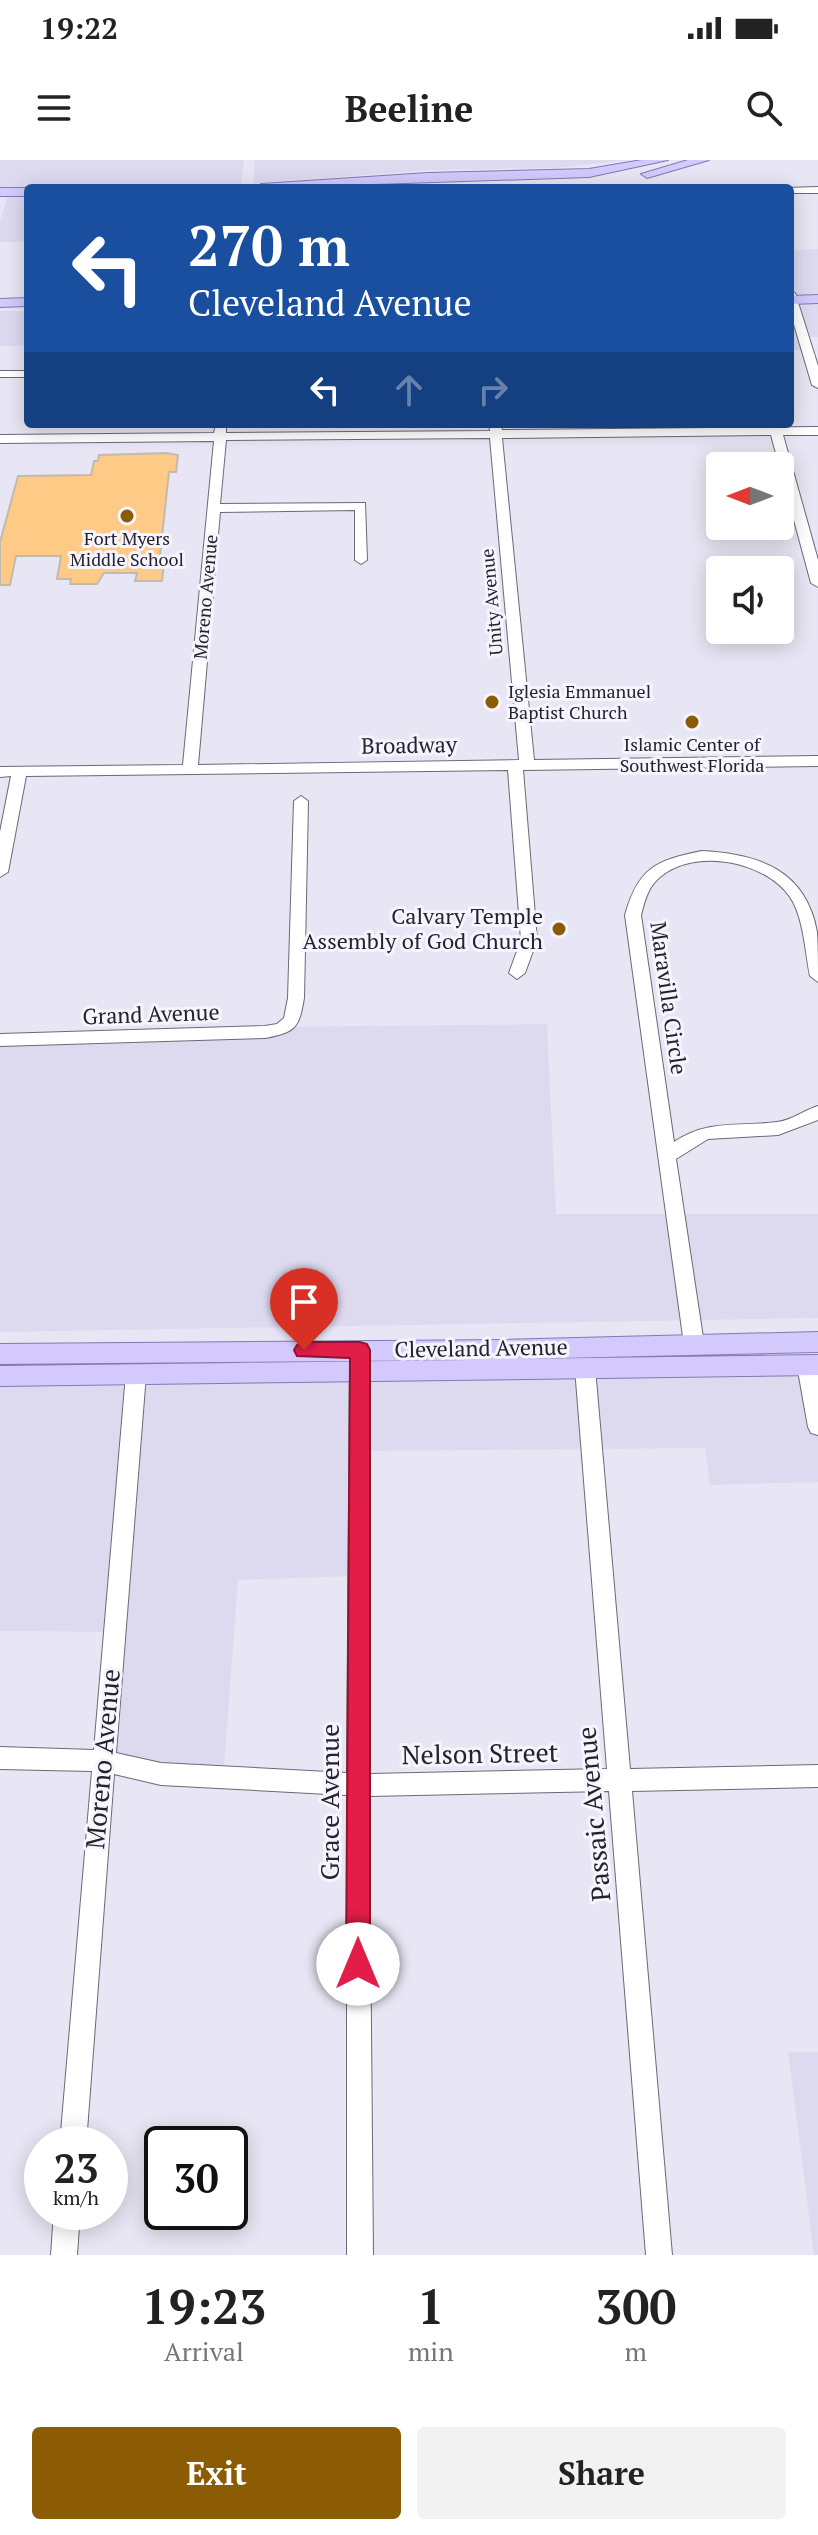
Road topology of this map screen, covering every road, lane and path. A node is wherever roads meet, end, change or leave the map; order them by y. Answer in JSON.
{"nodes":[{"id":1,"x":662,"y":160,"type":"edge"},
{"id":2,"x":703,"y":160,"type":"edge"},
{"id":3,"x":428,"y":184,"type":"edge"},
{"id":4,"x":794,"y":190,"type":"edge"},
{"id":5,"x":818,"y":190,"type":"edge"},
{"id":6,"x":0,"y":192,"type":"edge"},
{"id":7,"x":24,"y":192,"type":"edge"},
{"id":8,"x":794,"y":297,"type":"edge"},
{"id":9,"x":818,"y":299,"type":"edge"},
{"id":10,"x":0,"y":303,"type":"edge"},
{"id":11,"x":20,"y":307,"type":"edge"},
{"id":12,"x":794,"y":307,"type":"edge"},
{"id":13,"x":0,"y":374,"type":"edge"},
{"id":14,"x":24,"y":374,"type":"edge"},
{"id":15,"x":818,"y":385,"type":"edge"},
{"id":16,"x":76,"y":428,"type":"edge"},
{"id":17,"x":720,"y":428,"type":"edge"},
{"id":18,"x":496,"y":429,"type":"edge"},
{"id":19,"x":610,"y":429,"type":"edge"},
{"id":20,"x":221,"y":430,"type":"edge"},
{"id":21,"x":818,"y":431,"type":"edge"},
{"id":22,"x":776,"y":432,"type":"junction"},
{"id":23,"x":74,"y":438,"type":"junction"},
{"id":24,"x":0,"y":439,"type":"edge"},
{"id":25,"x":214,"y":508,"type":"junction"},
{"id":26,"x":361,"y":560,"type":"dead end"},
{"id":27,"x":818,"y":583,"type":"edge"},
{"id":28,"x":818,"y":761,"type":"edge"},
{"id":29,"x":521,"y":765,"type":"junction"},
{"id":30,"x":190,"y":770,"type":"junction"},
{"id":31,"x":0,"y":772,"type":"edge"},
{"id":32,"x":19,"y":772,"type":"junction"},
{"id":33,"x":6,"y":797,"type":"edge"},
{"id":34,"x":301,"y":801,"type":"dead end"},
{"id":35,"x":0,"y":872,"type":"edge"},
{"id":36,"x":809,"y":902,"type":"edge"},
{"id":37,"x":517,"y":973,"type":"dead end"},
{"id":38,"x":818,"y":976,"type":"edge"},
{"id":39,"x":0,"y":1040,"type":"edge"},
{"id":40,"x":818,"y":1112,"type":"edge"},
{"id":41,"x":667,"y":1156,"type":"junction"},
{"id":42,"x":818,"y":1342,"type":"edge"},
{"id":43,"x":694,"y":1344,"type":"junction"},
{"id":44,"x":0,"y":1354,"type":"edge"},
{"id":45,"x":360,"y":1360,"type":"junction"},
{"id":46,"x":812,"y":1365,"type":"edge"},
{"id":47,"x":585,"y":1368,"type":"junction"},
{"id":48,"x":136,"y":1374,"type":"junction"},
{"id":49,"x":0,"y":1376,"type":"edge"},
{"id":50,"x":818,"y":1427,"type":"edge"},
{"id":51,"x":0,"y":1758,"type":"edge"},
{"id":52,"x":102,"y":1761,"type":"junction"},
{"id":53,"x":818,"y":1776,"type":"edge"},
{"id":54,"x":618,"y":1780,"type":"junction"},
{"id":55,"x":360,"y":1785,"type":"junction"},
{"id":56,"x":74,"y":2126,"type":"edge"},
{"id":57,"x":66,"y":2230,"type":"edge"},
{"id":58,"x":64,"y":2255,"type":"edge"},
{"id":59,"x":360,"y":2255,"type":"edge"},
{"id":60,"x":659,"y":2255,"type":"edge"}],
"edges":[{"from":1,"to":3,"type":"main road"},
{"from":2,"to":3,"type":"main road"},
{"from":4,"to":5,"type":"street"},
{"from":6,"to":7,"type":"main road"},
{"from":8,"to":9,"type":"main road"},
{"from":10,"to":11,"type":"main road"},
{"from":12,"to":15,"type":"street"},
{"from":13,"to":14,"type":"street"},
{"from":16,"to":23,"type":"street"},
{"from":17,"to":19,"type":"street"},
{"from":17,"to":22,"type":"street"},
{"from":18,"to":19,"type":"street"},
{"from":18,"to":20,"type":"street"},
{"from":18,"to":29,"type":"street","name":"Unity Avenue"},
{"from":20,"to":23,"type":"street"},
{"from":20,"to":25,"type":"street","name":"Moreno Avenue"},
{"from":21,"to":22,"type":"street"},
{"from":22,"to":27,"type":"street"},
{"from":23,"to":24,"type":"street"},
{"from":25,"to":26,"type":"street"},
{"from":25,"to":30,"type":"street","name":"Moreno Avenue"},
{"from":28,"to":29,"type":"street","name":"Broadway"},
{"from":29,"to":30,"type":"street","name":"Broadway"},
{"from":29,"to":37,"type":"street","name":"Unity Avenue"},
{"from":30,"to":32,"type":"street","name":"Broadway"},
{"from":31,"to":32,"type":"street","name":"Broadway"},
{"from":32,"to":33,"type":"street"},
{"from":33,"to":35,"type":"street"},
{"from":34,"to":39,"type":"street","name":"Grand Avenue"},
{"from":36,"to":38,"type":"street","name":"Maravilla Circle"},
{"from":36,"to":41,"type":"street","name":"Maravilla Circle"},
{"from":40,"to":41,"type":"street"},
{"from":41,"to":43,"type":"street","name":"Maravilla Circle"},
{"from":42,"to":43,"type":"main road","name":"Cleveland Avenue"},
{"from":43,"to":45,"type":"main road","name":"Cleveland Avenue"},
{"from":44,"to":45,"type":"main road","name":"Cleveland Avenue"},
{"from":45,"to":47,"type":"main road","name":"Cleveland Avenue"},
{"from":45,"to":48,"type":"main road","name":"Cleveland Avenue"},
{"from":45,"to":55,"type":"street","name":"Grace Avenue"},
{"from":46,"to":47,"type":"main road","name":"Cleveland Avenue"},
{"from":46,"to":50,"type":"street"},
{"from":47,"to":54,"type":"street","name":"Passaic Avenue"},
{"from":48,"to":49,"type":"main road","name":"Cleveland Avenue"},
{"from":48,"to":52,"type":"street","name":"Moreno Avenue"},
{"from":51,"to":52,"type":"street","name":"Nelson Street"},
{"from":52,"to":55,"type":"street","name":"Nelson Street"},
{"from":52,"to":56,"type":"street","name":"Moreno Avenue"},
{"from":53,"to":54,"type":"street","name":"Nelson Street"},
{"from":54,"to":55,"type":"street","name":"Nelson Street"},
{"from":54,"to":60,"type":"street","name":"Passaic Avenue"},
{"from":55,"to":59,"type":"street","name":"Grace Avenue"},
{"from":57,"to":58,"type":"street"}]}
